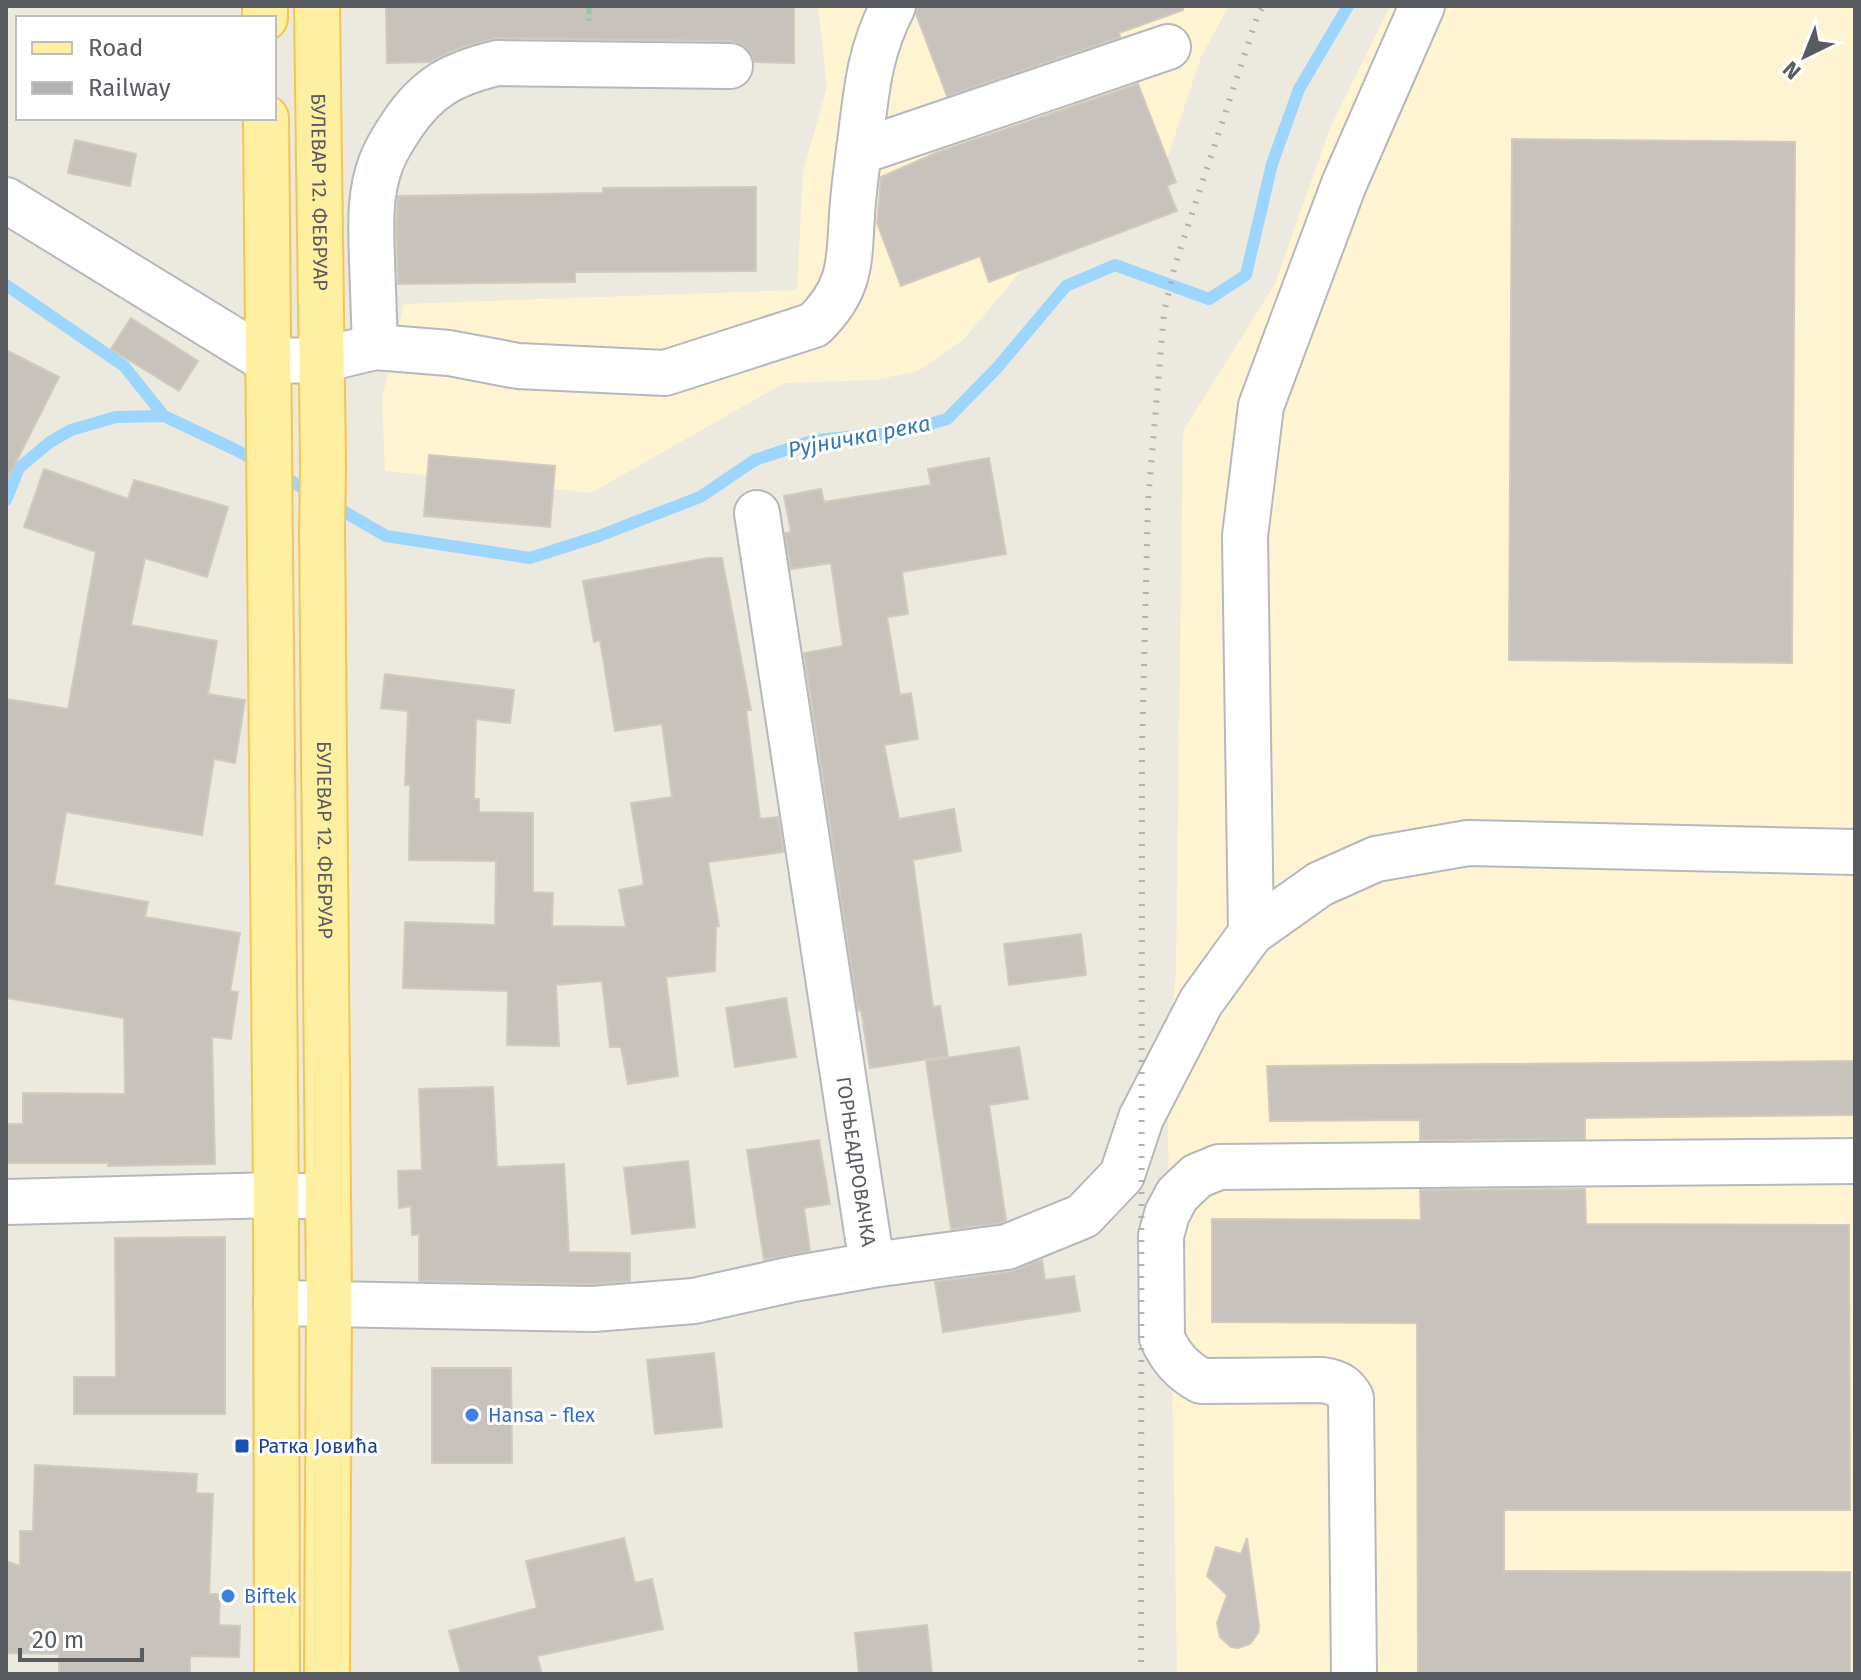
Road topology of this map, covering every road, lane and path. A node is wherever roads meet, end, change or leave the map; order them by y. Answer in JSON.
{"nodes":[{"id":1,"x":317,"y":6,"type":"edge"},
{"id":2,"x":893,"y":6,"type":"edge"},
{"id":3,"x":1422,"y":6,"type":"edge"},
{"id":4,"x":1168,"y":47,"type":"dead end"},
{"id":5,"x":730,"y":66,"type":"dead end"},
{"id":6,"x":266,"y":120,"type":"edge"},
{"id":7,"x":859,"y":152,"type":"junction"},
{"id":8,"x":6,"y":200,"type":"edge"},
{"id":9,"x":375,"y":347,"type":"junction"},
{"id":10,"x":321,"y":360,"type":"junction"},
{"id":11,"x":268,"y":361,"type":"junction"},
{"id":12,"x":757,"y":513,"type":"dead end"},
{"id":13,"x":1855,"y":852,"type":"edge"},
{"id":14,"x":1251,"y":933,"type":"junction"},
{"id":15,"x":1855,"y":1161,"type":"edge"},
{"id":16,"x":276,"y":1195,"type":"junction"},
{"id":17,"x":328,"y":1197,"type":"junction"},
{"id":18,"x":6,"y":1202,"type":"edge"},
{"id":19,"x":872,"y":1265,"type":"junction"},
{"id":20,"x":276,"y":1303,"type":"junction"},
{"id":21,"x":329,"y":1303,"type":"junction"},
{"id":22,"x":277,"y":1674,"type":"edge"},
{"id":23,"x":327,"y":1674,"type":"edge"},
{"id":24,"x":1354,"y":1674,"type":"edge"}],
"edges":[{"from":1,"to":10,"type":"main road","name":"БУЛЕВАР 12. ФЕБРУАР"},
{"from":2,"to":7,"type":"street"},
{"from":3,"to":14,"type":"street"},
{"from":4,"to":7,"type":"street"},
{"from":5,"to":9,"type":"street"},
{"from":6,"to":11,"type":"main road"},
{"from":7,"to":9,"type":"street"},
{"from":8,"to":11,"type":"street"},
{"from":9,"to":10,"type":"street"},
{"from":10,"to":11,"type":"street"},
{"from":10,"to":17,"type":"main road","name":"БУЛЕВАР 12. ФЕБРУАР"},
{"from":11,"to":16,"type":"main road"},
{"from":12,"to":19,"type":"street","name":"ГОРЊЕАДРОВАЧКА"},
{"from":13,"to":14,"type":"street"},
{"from":14,"to":19,"type":"street"},
{"from":15,"to":24,"type":"street"},
{"from":16,"to":17,"type":"street"},
{"from":16,"to":18,"type":"street"},
{"from":16,"to":20,"type":"main road"},
{"from":17,"to":21,"type":"main road","name":"БУЛЕВАР 12. ФЕБРУАР"},
{"from":19,"to":21,"type":"street","name":"ГОРЊЕАДРОВАЧКА"},
{"from":20,"to":21,"type":"street","name":"ГОРЊЕАДРОВАЧКА"},
{"from":20,"to":22,"type":"main road"},
{"from":21,"to":23,"type":"main road","name":"БУЛЕВАР 12. ФЕБРУАР"}]}
